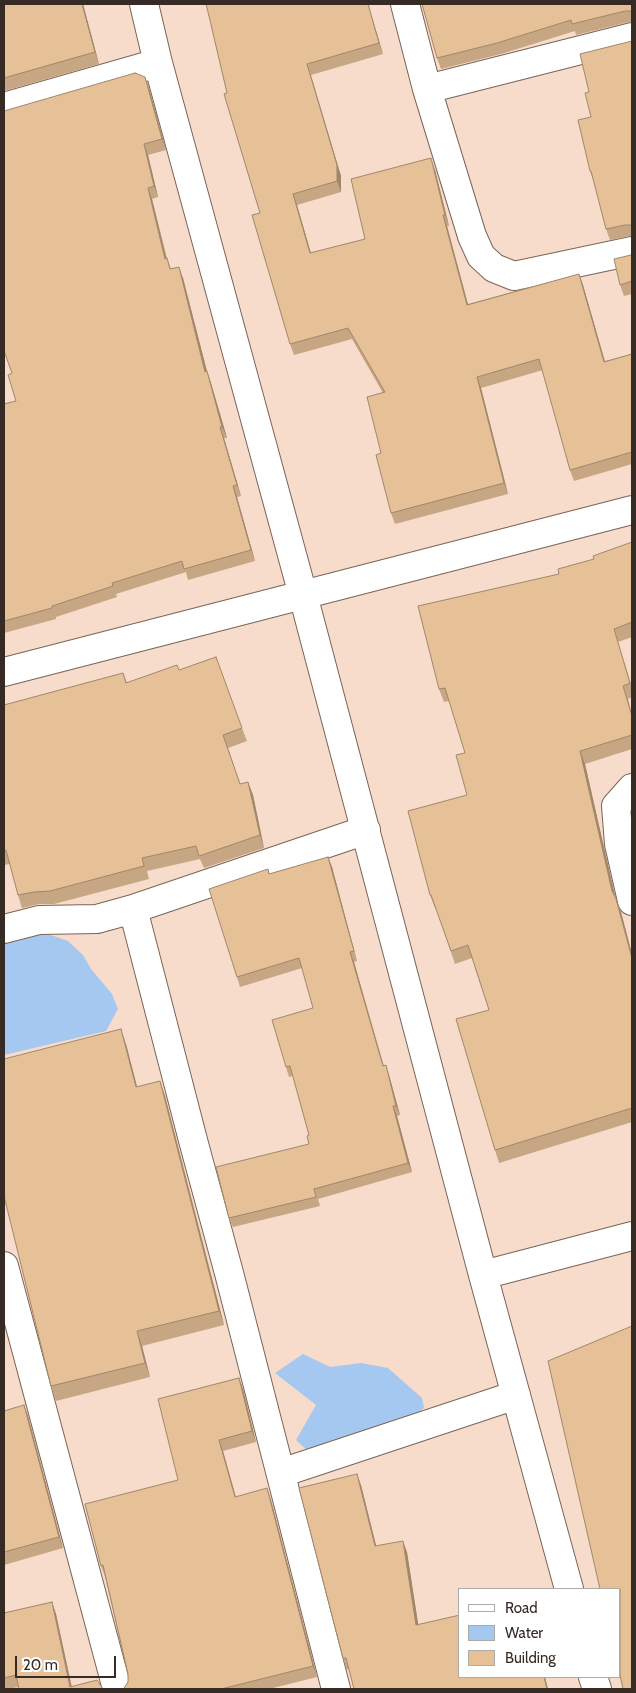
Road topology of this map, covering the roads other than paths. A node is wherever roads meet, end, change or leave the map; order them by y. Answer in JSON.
{"nodes":[{"id":1,"x":144,"y":4,"type":"edge"},
{"id":2,"x":405,"y":4,"type":"edge"},
{"id":3,"x":632,"y":37,"type":"edge"},
{"id":4,"x":158,"y":63,"type":"junction"},
{"id":5,"x":427,"y":89,"type":"junction"},
{"id":6,"x":4,"y":107,"type":"edge"},
{"id":7,"x":632,"y":252,"type":"edge"},
{"id":8,"x":632,"y":510,"type":"edge"},
{"id":9,"x":303,"y":595,"type":"junction"},
{"id":10,"x":4,"y":672,"type":"edge"},
{"id":11,"x":632,"y":788,"type":"edge"},
{"id":12,"x":366,"y":830,"type":"junction"},
{"id":13,"x":632,"y":901,"type":"edge"},
{"id":14,"x":133,"y":909,"type":"junction"},
{"id":15,"x":4,"y":929,"type":"edge"},
{"id":16,"x":632,"y":1236,"type":"edge"},
{"id":17,"x":4,"y":1266,"type":"edge"},
{"id":18,"x":483,"y":1275,"type":"junction"},
{"id":19,"x":516,"y":1395,"type":"junction"},
{"id":20,"x":281,"y":1473,"type":"junction"},
{"id":21,"x":570,"y":1588,"type":"edge"},
{"id":22,"x":117,"y":1689,"type":"edge"},
{"id":23,"x":336,"y":1689,"type":"edge"}],
"edges":[{"from":1,"to":4,"type":"street"},
{"from":2,"to":5,"type":"street"},
{"from":3,"to":5,"type":"street"},
{"from":4,"to":6,"type":"street"},
{"from":4,"to":9,"type":"street"},
{"from":5,"to":7,"type":"street"},
{"from":8,"to":9,"type":"street"},
{"from":9,"to":10,"type":"street"},
{"from":9,"to":12,"type":"street"},
{"from":11,"to":13,"type":"street"},
{"from":12,"to":14,"type":"street"},
{"from":12,"to":18,"type":"street"},
{"from":14,"to":15,"type":"street"},
{"from":14,"to":20,"type":"street"},
{"from":16,"to":18,"type":"street"},
{"from":17,"to":22,"type":"street"},
{"from":18,"to":19,"type":"street"},
{"from":19,"to":20,"type":"street"},
{"from":19,"to":21,"type":"street"},
{"from":20,"to":23,"type":"street"}]}
